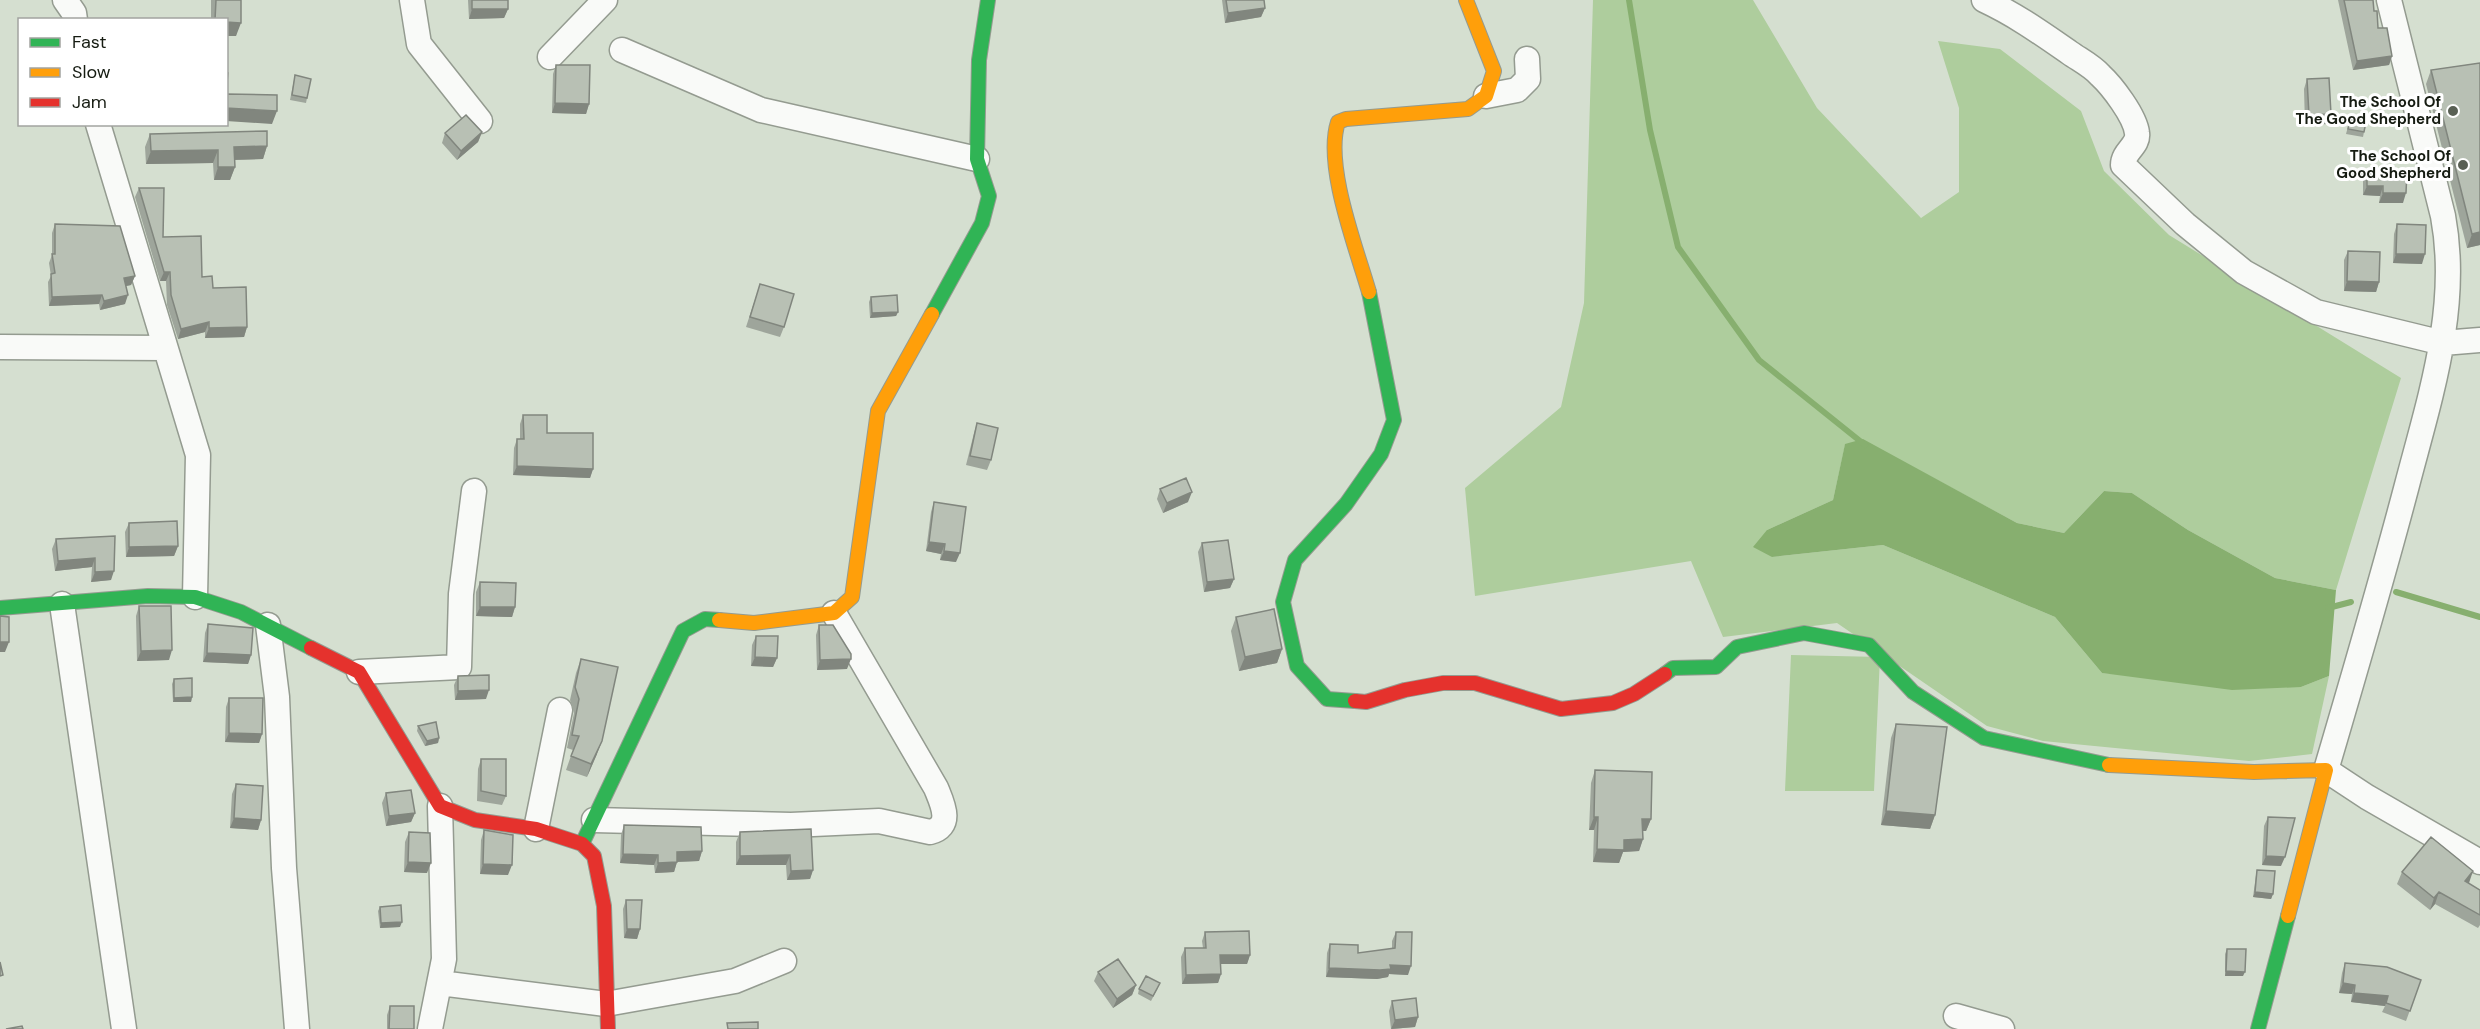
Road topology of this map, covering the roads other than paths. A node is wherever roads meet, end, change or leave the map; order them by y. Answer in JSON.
{"nodes":[{"id":1,"x":65,"y":0,"type":"edge"},
{"id":2,"x":412,"y":0,"type":"edge"},
{"id":3,"x":604,"y":0,"type":"edge"},
{"id":4,"x":988,"y":0,"type":"edge"},
{"id":5,"x":1466,"y":0,"type":"edge"},
{"id":6,"x":1984,"y":0,"type":"edge"},
{"id":7,"x":2389,"y":0,"type":"edge"},
{"id":8,"x":75,"y":18,"type":"edge"},
{"id":9,"x":622,"y":50,"type":"dead end"},
{"id":10,"x":550,"y":57,"type":"dead end"},
{"id":11,"x":1527,"y":58,"type":"dead end"},
{"id":12,"x":1486,"y":96,"type":"junction"},
{"id":13,"x":480,"y":121,"type":"dead end"},
{"id":14,"x":99,"y":126,"type":"edge"},
{"id":15,"x":977,"y":159,"type":"junction"},
{"id":16,"x":2480,"y":340,"type":"edge"},
{"id":17,"x":2443,"y":343,"type":"junction"},
{"id":18,"x":0,"y":347,"type":"edge"},
{"id":19,"x":165,"y":348,"type":"junction"},
{"id":20,"x":474,"y":491,"type":"dead end"},
{"id":21,"x":195,"y":597,"type":"junction"},
{"id":22,"x":62,"y":604,"type":"junction"},
{"id":23,"x":0,"y":608,"type":"edge"},
{"id":24,"x":834,"y":613,"type":"junction"},
{"id":25,"x":268,"y":625,"type":"junction"},
{"id":26,"x":359,"y":672,"type":"junction"},
{"id":27,"x":560,"y":710,"type":"dead end"},
{"id":28,"x":2326,"y":770,"type":"junction"},
{"id":29,"x":440,"y":806,"type":"junction"},
{"id":30,"x":594,"y":820,"type":"junction"},
{"id":31,"x":536,"y":829,"type":"junction"},
{"id":32,"x":582,"y":844,"type":"junction"},
{"id":33,"x":2480,"y":862,"type":"edge"},
{"id":34,"x":784,"y":961,"type":"dead end"},
{"id":35,"x":440,"y":983,"type":"junction"},
{"id":36,"x":606,"y":1004,"type":"junction"},
{"id":37,"x":1956,"y":1016,"type":"dead end"},
{"id":38,"x":124,"y":1029,"type":"edge"},
{"id":39,"x":297,"y":1029,"type":"edge"},
{"id":40,"x":430,"y":1029,"type":"edge"},
{"id":41,"x":608,"y":1029,"type":"edge"},
{"id":42,"x":2002,"y":1029,"type":"edge"},
{"id":43,"x":2258,"y":1029,"type":"edge"}],
"edges":[{"from":1,"to":8,"type":"street"},
{"from":2,"to":13,"type":"street"},
{"from":3,"to":10,"type":"street"},
{"from":4,"to":15,"type":"street"},
{"from":5,"to":12,"type":"street"},
{"from":6,"to":17,"type":"street"},
{"from":7,"to":17,"type":"street"},
{"from":9,"to":15,"type":"street"},
{"from":11,"to":12,"type":"street"},
{"from":12,"to":28,"type":"street"},
{"from":14,"to":19,"type":"street"},
{"from":15,"to":24,"type":"street"},
{"from":16,"to":17,"type":"street"},
{"from":17,"to":28,"type":"street"},
{"from":18,"to":19,"type":"street"},
{"from":19,"to":21,"type":"street"},
{"from":20,"to":26,"type":"street"},
{"from":21,"to":22,"type":"street"},
{"from":21,"to":25,"type":"street"},
{"from":22,"to":23,"type":"street"},
{"from":22,"to":38,"type":"street"},
{"from":24,"to":30,"type":"street"},
{"from":24,"to":30,"type":"street"},
{"from":25,"to":26,"type":"street"},
{"from":25,"to":39,"type":"street"},
{"from":26,"to":29,"type":"street"},
{"from":27,"to":31,"type":"street"},
{"from":28,"to":33,"type":"street"},
{"from":28,"to":43,"type":"street"},
{"from":29,"to":31,"type":"street"},
{"from":29,"to":35,"type":"street"},
{"from":30,"to":32,"type":"street"},
{"from":31,"to":32,"type":"street"},
{"from":32,"to":36,"type":"street"},
{"from":34,"to":36,"type":"street"},
{"from":35,"to":36,"type":"street"},
{"from":35,"to":40,"type":"street"},
{"from":36,"to":41,"type":"street"},
{"from":37,"to":42,"type":"street"}]}
